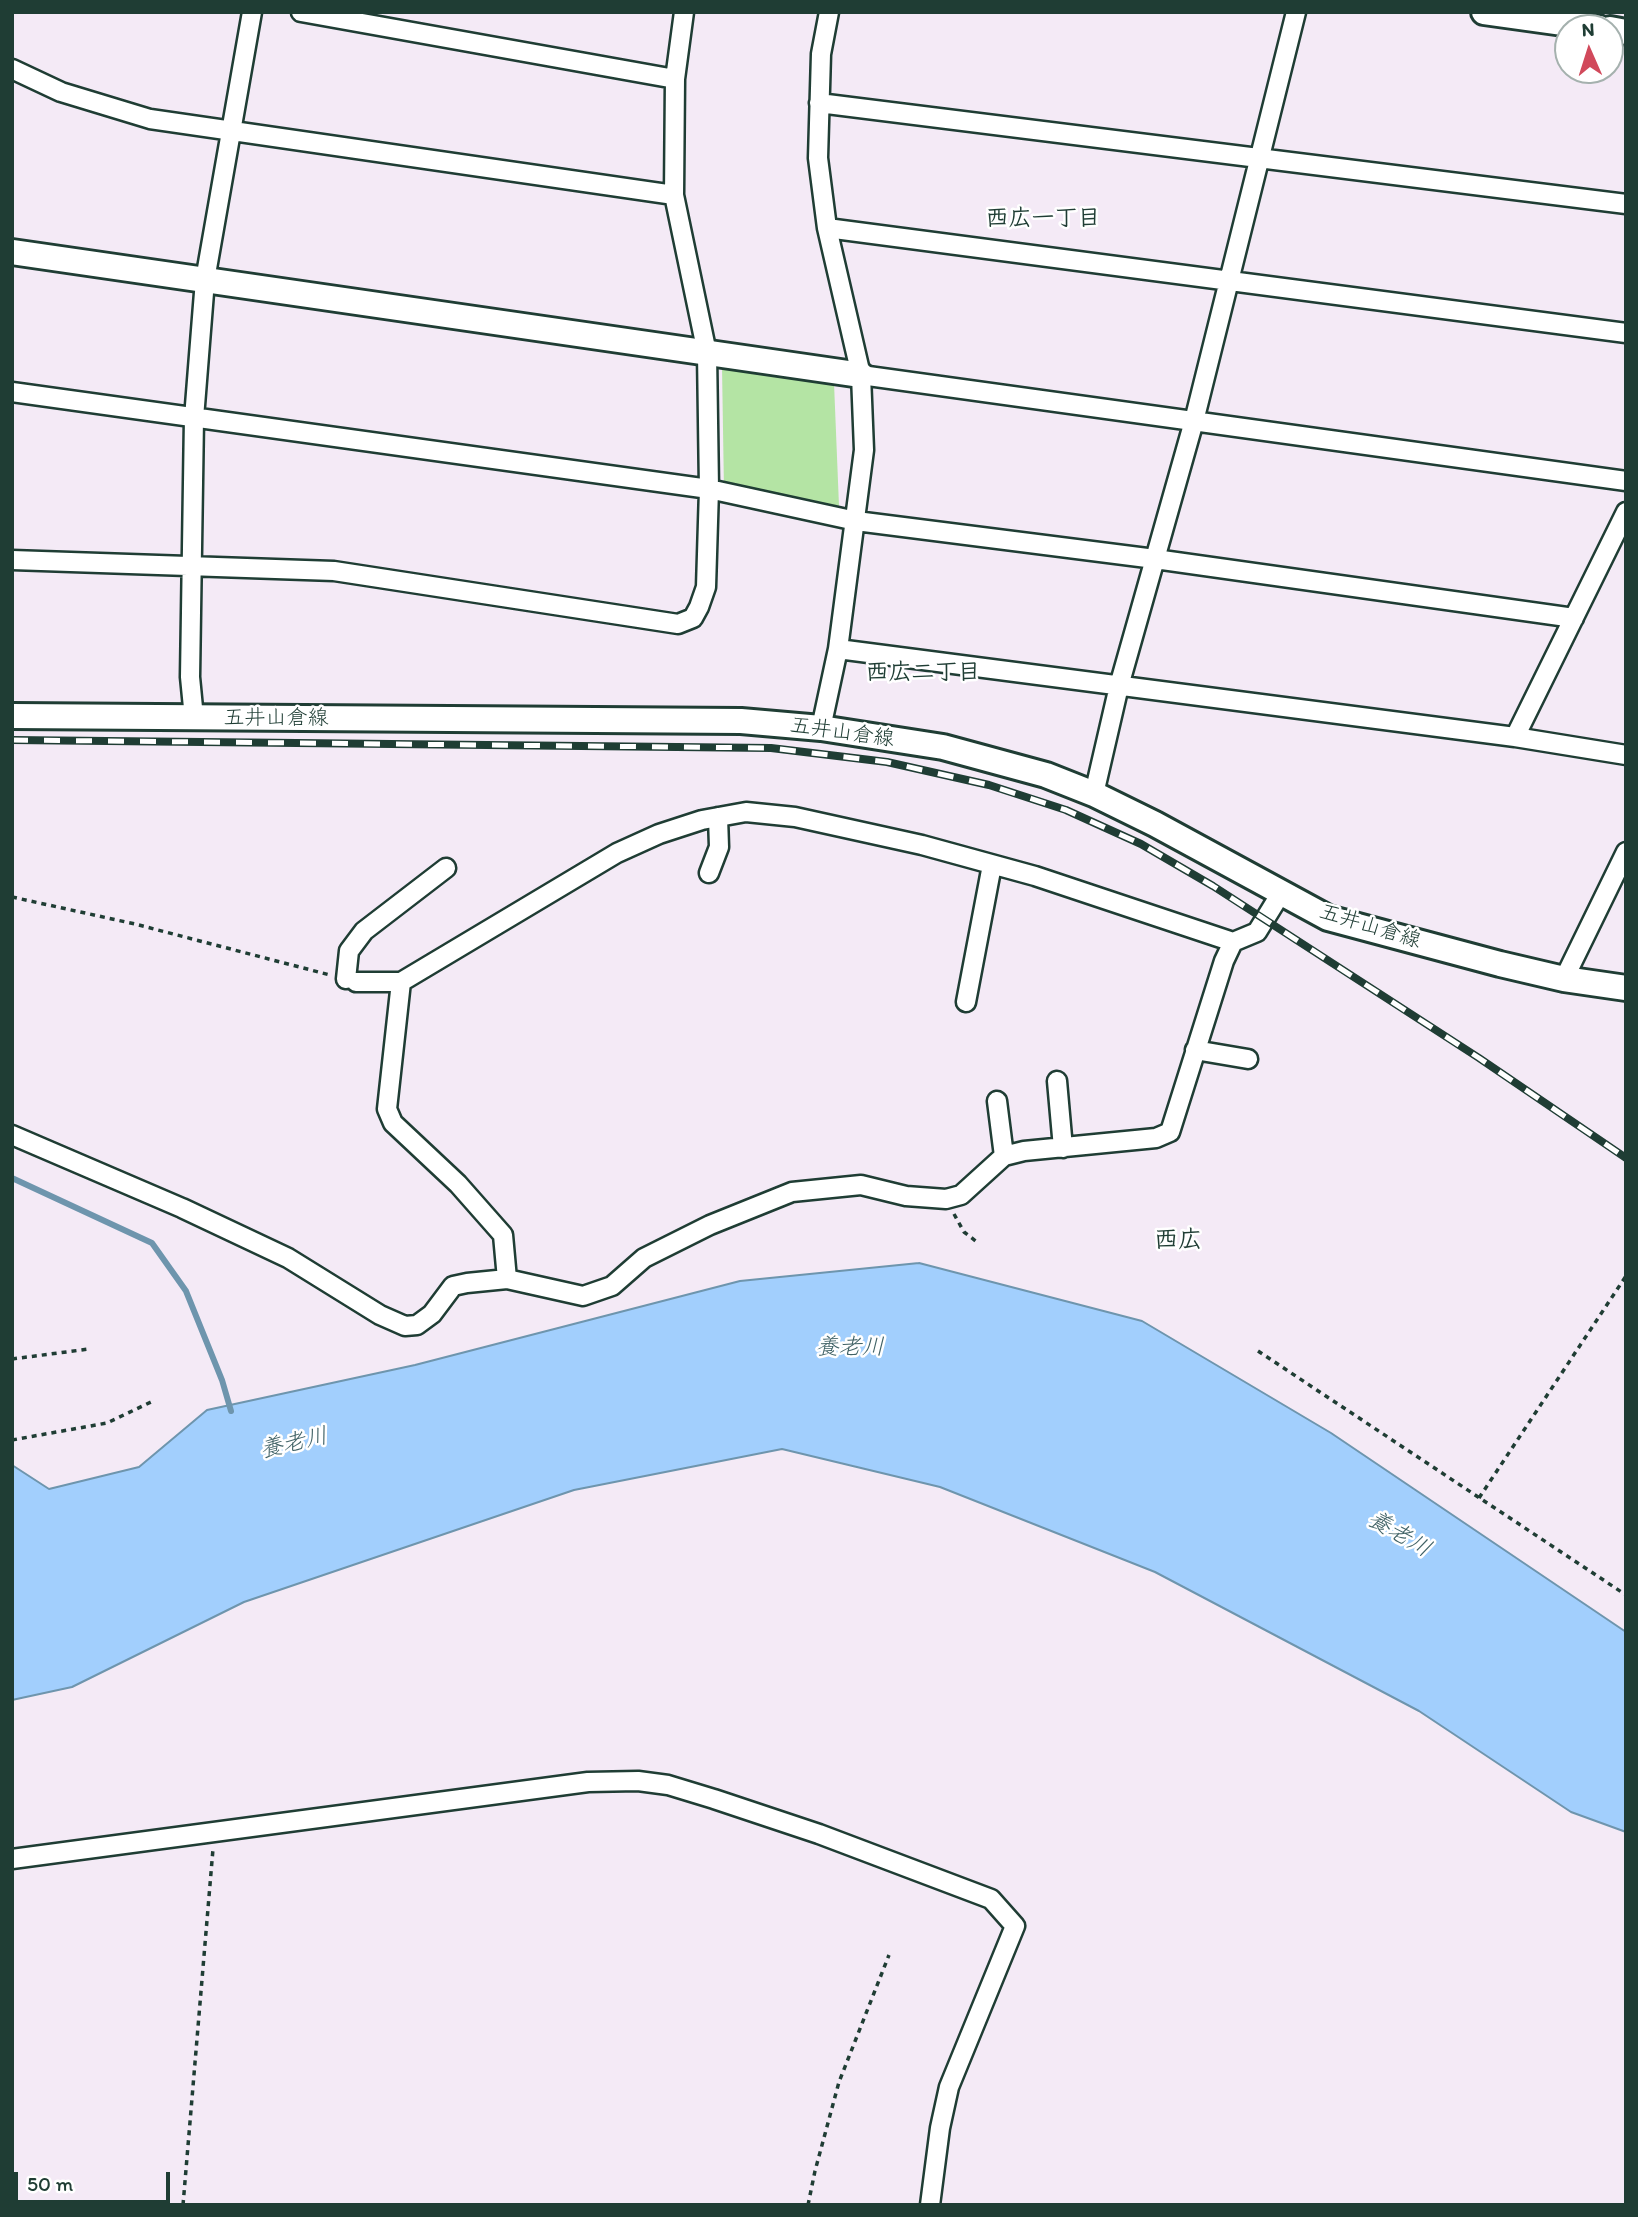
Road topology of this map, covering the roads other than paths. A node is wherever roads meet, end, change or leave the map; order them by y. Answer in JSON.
{"nodes":[{"id":1,"x":252,"y":12,"type":"edge"},
{"id":2,"x":301,"y":12,"type":"edge"},
{"id":3,"x":684,"y":12,"type":"edge"},
{"id":4,"x":829,"y":12,"type":"edge"},
{"id":5,"x":1296,"y":12,"type":"edge"},
{"id":6,"x":1484,"y":12,"type":"edge"},
{"id":7,"x":1554,"y":22,"type":"edge"},
{"id":8,"x":12,"y":69,"type":"edge"},
{"id":9,"x":675,"y":79,"type":"junction"},
{"id":10,"x":819,"y":103,"type":"junction"},
{"id":11,"x":231,"y":131,"type":"junction"},
{"id":12,"x":1259,"y":158,"type":"junction"},
{"id":13,"x":674,"y":195,"type":"junction"},
{"id":14,"x":1626,"y":204,"type":"edge"},
{"id":15,"x":827,"y":228,"type":"junction"},
{"id":16,"x":12,"y":252,"type":"edge"},
{"id":17,"x":205,"y":280,"type":"junction"},
{"id":18,"x":1229,"y":280,"type":"junction"},
{"id":19,"x":1626,"y":332,"type":"edge"},
{"id":20,"x":707,"y":353,"type":"junction"},
{"id":21,"x":861,"y":375,"type":"junction"},
{"id":22,"x":12,"y":392,"type":"edge"},
{"id":23,"x":194,"y":418,"type":"junction"},
{"id":24,"x":1194,"y":421,"type":"junction"},
{"id":25,"x":1626,"y":481,"type":"edge"},
{"id":26,"x":709,"y":489,"type":"junction"},
{"id":27,"x":1626,"y":512,"type":"edge"},
{"id":28,"x":856,"y":521,"type":"junction"},
{"id":29,"x":1155,"y":559,"type":"junction"},
{"id":30,"x":12,"y":560,"type":"edge"},
{"id":31,"x":191,"y":565,"type":"junction"},
{"id":32,"x":1574,"y":618,"type":"junction"},
{"id":33,"x":838,"y":649,"type":"junction"},
{"id":34,"x":1119,"y":686,"type":"junction"},
{"id":35,"x":12,"y":716,"type":"edge"},
{"id":36,"x":194,"y":718,"type":"junction"},
{"id":37,"x":821,"y":728,"type":"junction"},
{"id":38,"x":1515,"y":737,"type":"junction"},
{"id":39,"x":1626,"y":755,"type":"edge"},
{"id":40,"x":1094,"y":794,"type":"junction"},
{"id":41,"x":718,"y":817,"type":"junction"},
{"id":42,"x":1626,"y":852,"type":"edge"},
{"id":43,"x":992,"y":865,"type":"junction"},
{"id":44,"x":446,"y":868,"type":"dead end"},
{"id":45,"x":709,"y":873,"type":"dead end"},
{"id":46,"x":1281,"y":894,"type":"junction"},
{"id":47,"x":1233,"y":942,"type":"junction"},
{"id":48,"x":1564,"y":979,"type":"junction"},
{"id":49,"x":401,"y":982,"type":"junction"},
{"id":50,"x":1626,"y":988,"type":"edge"},
{"id":51,"x":966,"y":1002,"type":"dead end"},
{"id":52,"x":1195,"y":1050,"type":"junction"},
{"id":53,"x":1248,"y":1059,"type":"dead end"},
{"id":54,"x":1057,"y":1080,"type":"dead end"},
{"id":55,"x":997,"y":1101,"type":"dead end"},
{"id":56,"x":12,"y":1135,"type":"edge"},
{"id":57,"x":1063,"y":1148,"type":"junction"},
{"id":58,"x":1004,"y":1156,"type":"junction"},
{"id":59,"x":508,"y":1279,"type":"junction"},
{"id":60,"x":12,"y":1859,"type":"edge"},
{"id":61,"x":930,"y":2205,"type":"edge"}],
"edges":[{"from":1,"to":11,"type":"street"},
{"from":2,"to":9,"type":"street"},
{"from":3,"to":9,"type":"street"},
{"from":4,"to":10,"type":"street"},
{"from":5,"to":12,"type":"street"},
{"from":6,"to":7,"type":"main road"},
{"from":8,"to":11,"type":"street"},
{"from":9,"to":13,"type":"street"},
{"from":10,"to":12,"type":"street"},
{"from":10,"to":15,"type":"street"},
{"from":11,"to":13,"type":"street"},
{"from":11,"to":17,"type":"street"},
{"from":12,"to":14,"type":"street"},
{"from":12,"to":18,"type":"street"},
{"from":13,"to":20,"type":"street"},
{"from":15,"to":18,"type":"street"},
{"from":15,"to":21,"type":"street"},
{"from":16,"to":17,"type":"main road"},
{"from":17,"to":20,"type":"main road"},
{"from":17,"to":23,"type":"street"},
{"from":18,"to":19,"type":"street"},
{"from":18,"to":24,"type":"street"},
{"from":20,"to":21,"type":"main road"},
{"from":20,"to":26,"type":"street"},
{"from":21,"to":24,"type":"street"},
{"from":21,"to":28,"type":"street"},
{"from":22,"to":23,"type":"street"},
{"from":23,"to":26,"type":"street"},
{"from":23,"to":31,"type":"street"},
{"from":24,"to":25,"type":"street"},
{"from":24,"to":29,"type":"street"},
{"from":26,"to":28,"type":"street"},
{"from":26,"to":31,"type":"street"},
{"from":27,"to":32,"type":"street"},
{"from":28,"to":29,"type":"street"},
{"from":28,"to":33,"type":"street"},
{"from":29,"to":32,"type":"street"},
{"from":29,"to":34,"type":"street"},
{"from":30,"to":31,"type":"street"},
{"from":31,"to":36,"type":"street"},
{"from":32,"to":38,"type":"street"},
{"from":33,"to":34,"type":"street"},
{"from":33,"to":37,"type":"street"},
{"from":34,"to":38,"type":"street"},
{"from":34,"to":40,"type":"street"},
{"from":35,"to":36,"type":"main road","name":"五井山倉線"},
{"from":36,"to":37,"type":"main road","name":"五井山倉線"},
{"from":37,"to":40,"type":"main road","name":"五井山倉線"},
{"from":38,"to":39,"type":"street"},
{"from":40,"to":46,"type":"main road","name":"五井山倉線"},
{"from":41,"to":43,"type":"street"},
{"from":41,"to":45,"type":"street"},
{"from":41,"to":49,"type":"street"},
{"from":42,"to":48,"type":"street"},
{"from":43,"to":47,"type":"street"},
{"from":43,"to":51,"type":"street"},
{"from":44,"to":49,"type":"street"},
{"from":46,"to":47,"type":"street"},
{"from":46,"to":48,"type":"main road","name":"五井山倉線"},
{"from":47,"to":52,"type":"street"},
{"from":48,"to":50,"type":"main road","name":"五井山倉線"},
{"from":49,"to":59,"type":"street"},
{"from":52,"to":53,"type":"street"},
{"from":52,"to":57,"type":"street"},
{"from":54,"to":57,"type":"street"},
{"from":55,"to":58,"type":"street"},
{"from":56,"to":59,"type":"street"},
{"from":57,"to":58,"type":"street"},
{"from":58,"to":59,"type":"street"},
{"from":60,"to":61,"type":"street"}]}
